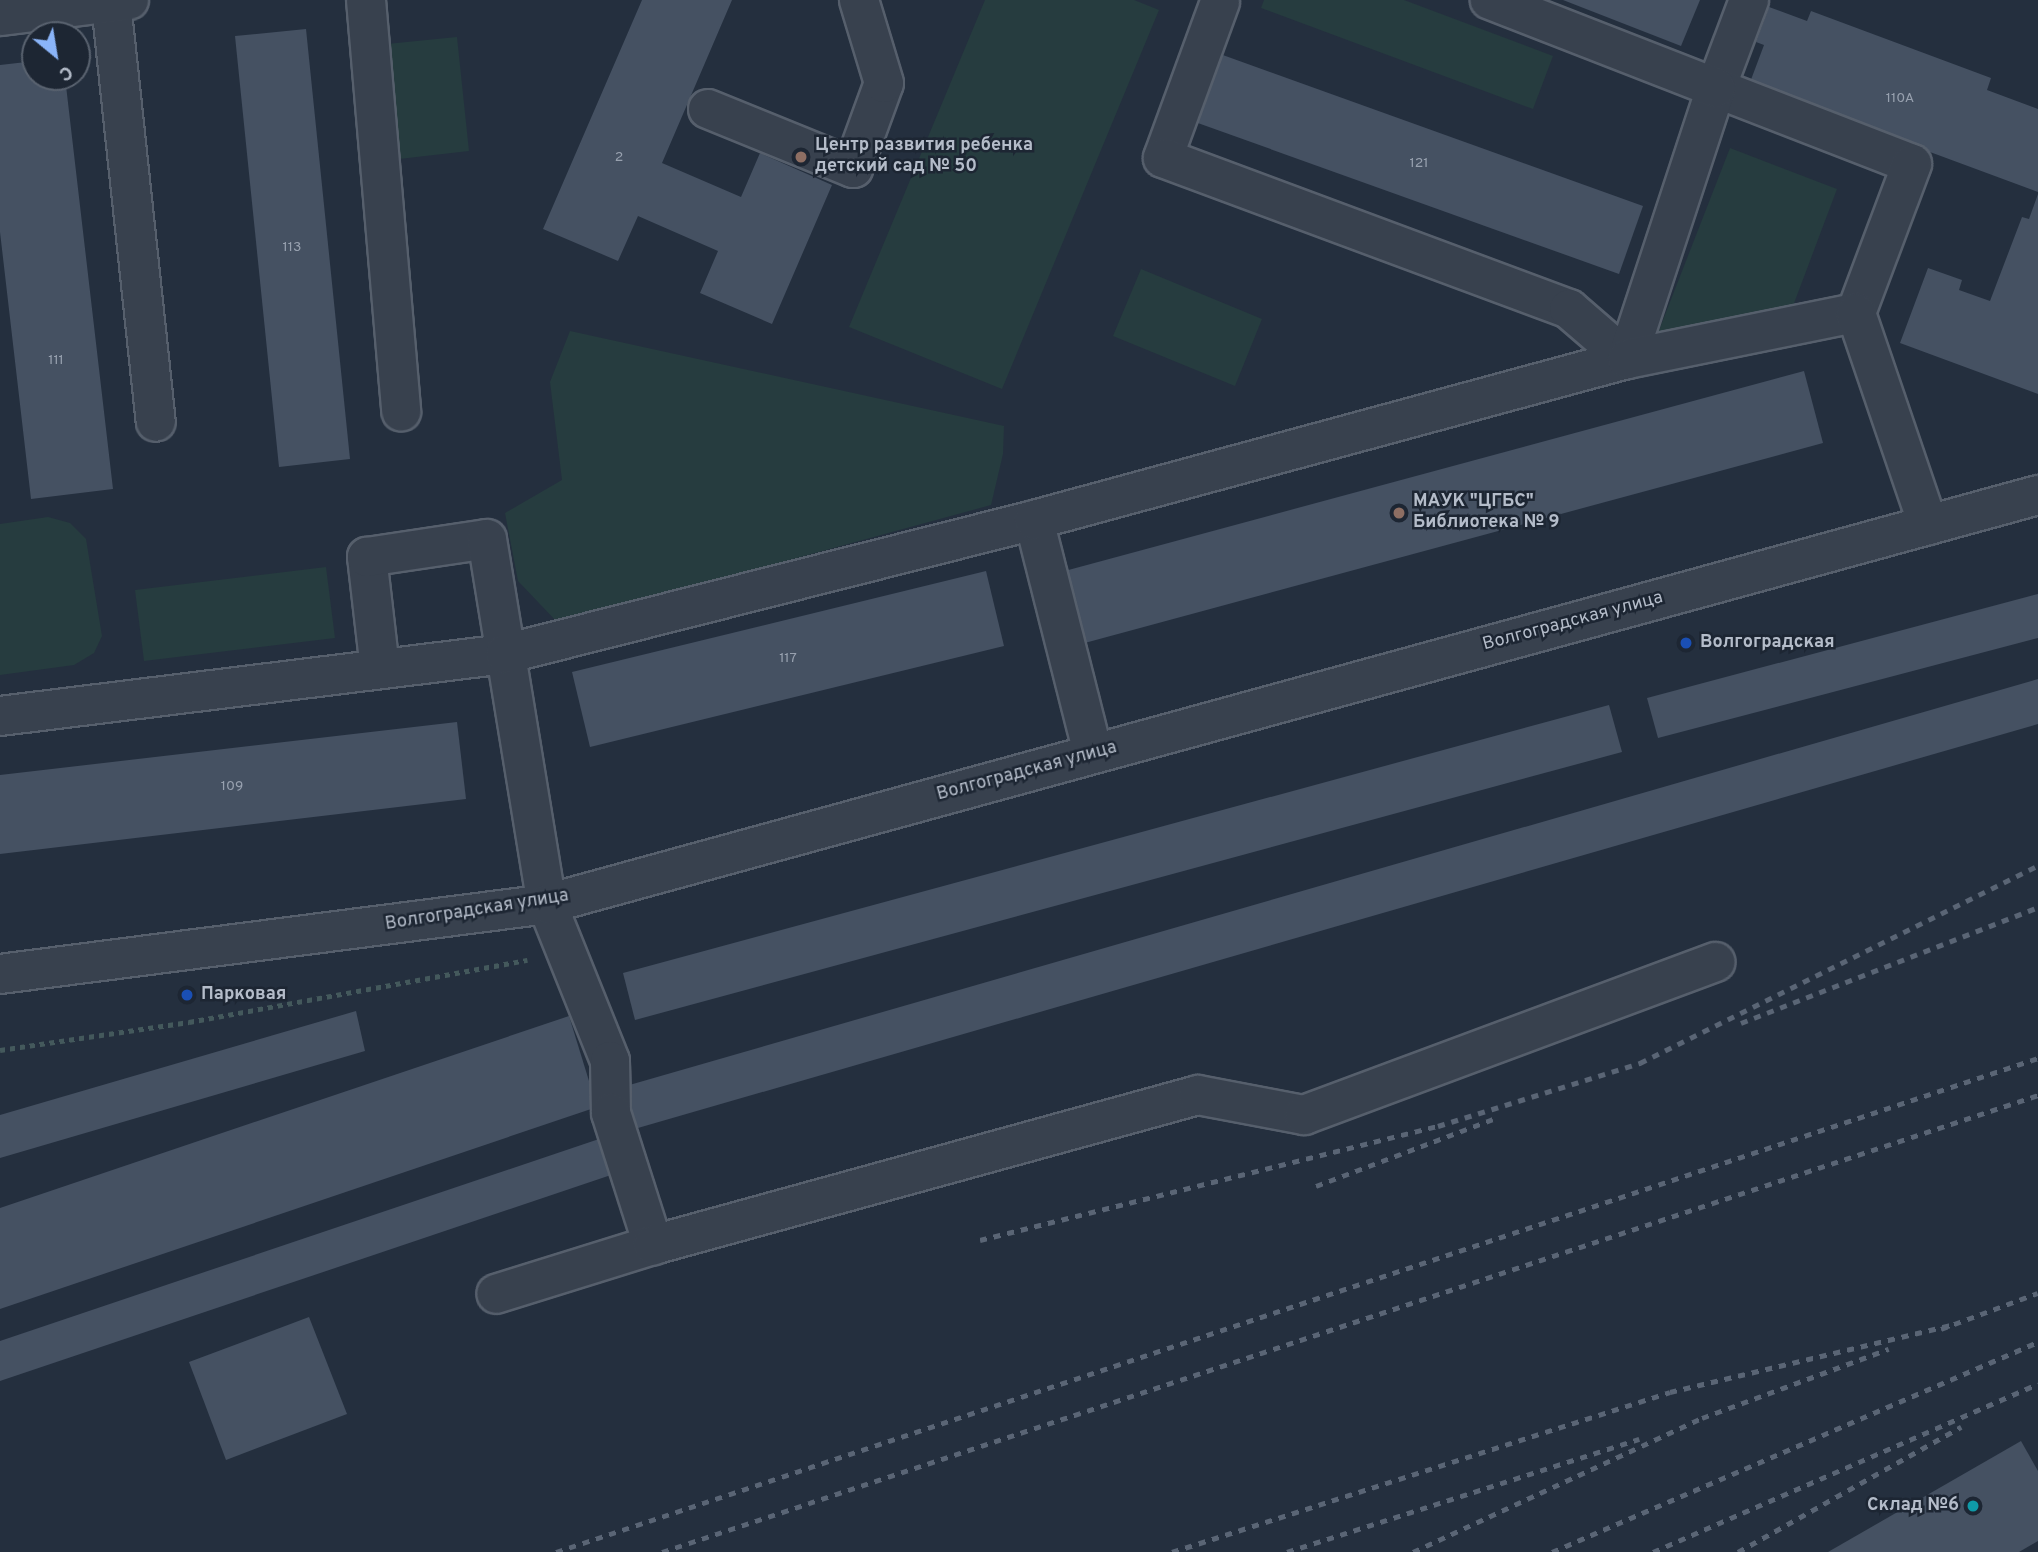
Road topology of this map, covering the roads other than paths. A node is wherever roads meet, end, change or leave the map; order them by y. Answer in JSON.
{"nodes":[{"id":1,"x":366,"y":0,"type":"edge"},
{"id":2,"x":859,"y":0,"type":"edge"},
{"id":3,"x":1490,"y":0,"type":"edge"},
{"id":4,"x":1749,"y":0,"type":"edge"},
{"id":5,"x":120,"y":1,"type":"edge"},
{"id":6,"x":1220,"y":2,"type":"edge"},
{"id":7,"x":0,"y":16,"type":"edge"},
{"id":8,"x":1716,"y":88,"type":"junction"},
{"id":9,"x":708,"y":109,"type":"dead end"},
{"id":10,"x":1856,"y":313,"type":"junction"},
{"id":11,"x":1627,"y":359,"type":"junction"},
{"id":12,"x":401,"y":412,"type":"dead end"},
{"id":13,"x":156,"y":422,"type":"dead end"},
{"id":14,"x":2038,"y":495,"type":"edge"},
{"id":15,"x":1034,"y":520,"type":"junction"},
{"id":16,"x":1928,"y":525,"type":"junction"},
{"id":17,"x":505,"y":654,"type":"junction"},
{"id":18,"x":380,"y":669,"type":"junction"},
{"id":19,"x":0,"y":716,"type":"edge"},
{"id":20,"x":1093,"y":754,"type":"junction"},
{"id":21,"x":547,"y":904,"type":"junction"},
{"id":22,"x":1716,"y":962,"type":"dead end"},
{"id":23,"x":0,"y":974,"type":"edge"},
{"id":24,"x":653,"y":1245,"type":"junction"},
{"id":25,"x":496,"y":1294,"type":"dead end"}],
"edges":[{"from":1,"to":12,"type":"street"},
{"from":2,"to":9,"type":"street"},
{"from":3,"to":8,"type":"street"},
{"from":4,"to":8,"type":"street"},
{"from":5,"to":7,"type":"street"},
{"from":5,"to":13,"type":"street"},
{"from":6,"to":11,"type":"street"},
{"from":8,"to":10,"type":"street"},
{"from":8,"to":11,"type":"street"},
{"from":10,"to":11,"type":"street"},
{"from":10,"to":16,"type":"street"},
{"from":11,"to":15,"type":"street"},
{"from":14,"to":16,"type":"street","name":"Волгоградская улица"},
{"from":15,"to":17,"type":"street"},
{"from":15,"to":20,"type":"street"},
{"from":16,"to":20,"type":"street","name":"Волгоградская улица"},
{"from":17,"to":18,"type":"street"},
{"from":17,"to":18,"type":"street"},
{"from":17,"to":21,"type":"street"},
{"from":18,"to":19,"type":"street"},
{"from":20,"to":21,"type":"street","name":"Волгоградская улица"},
{"from":21,"to":23,"type":"street","name":"Волгоградская улица"},
{"from":21,"to":24,"type":"street"},
{"from":22,"to":24,"type":"street"},
{"from":24,"to":25,"type":"street"}]}
